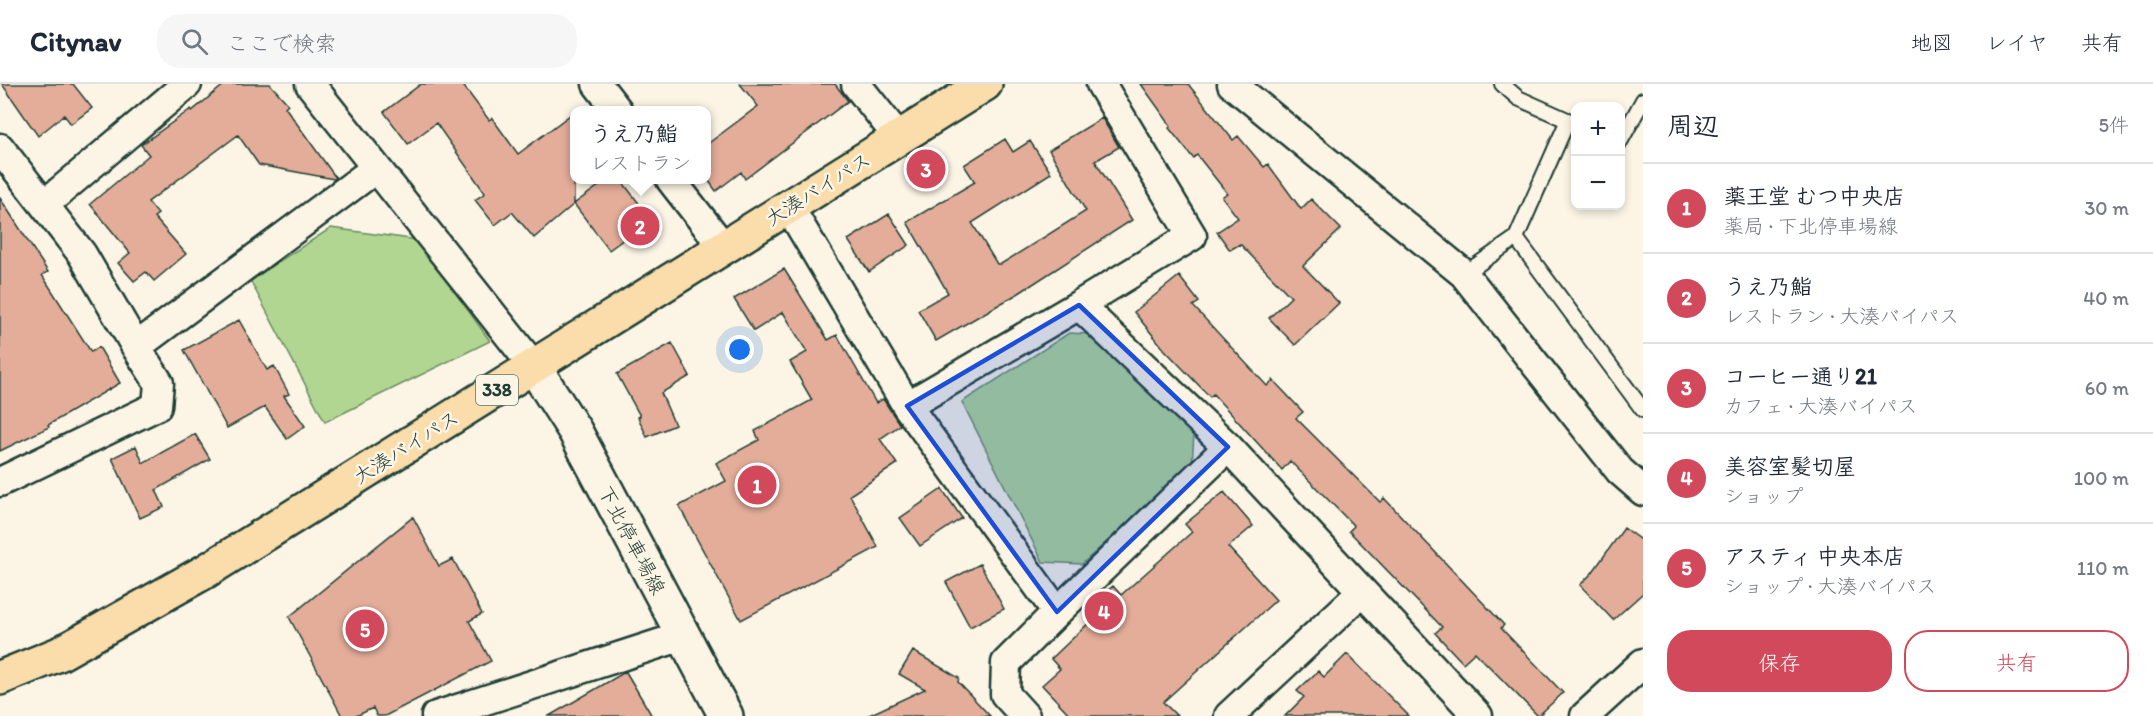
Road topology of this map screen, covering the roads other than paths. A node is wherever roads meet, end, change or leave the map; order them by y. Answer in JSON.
{"nodes":[{"id":1,"x":186,"y":84,"type":"edge"},
{"id":2,"x":310,"y":84,"type":"edge"},
{"id":3,"x":597,"y":84,"type":"edge"},
{"id":4,"x":856,"y":84,"type":"edge"},
{"id":5,"x":985,"y":84,"type":"edge"},
{"id":6,"x":1101,"y":84,"type":"edge"},
{"id":7,"x":1232,"y":84,"type":"edge"},
{"id":8,"x":1502,"y":84,"type":"edge"},
{"id":9,"x":1643,"y":100,"type":"edge"},
{"id":10,"x":614,"y":106,"type":"edge"},
{"id":11,"x":1571,"y":122,"type":"edge"},
{"id":12,"x":1571,"y":124,"type":"edge"},
{"id":13,"x":1625,"y":133,"type":"edge"},
{"id":14,"x":899,"y":138,"type":"junction"},
{"id":15,"x":0,"y":148,"type":"edge"},
{"id":16,"x":375,"y":169,"type":"junction"},
{"id":17,"x":674,"y":184,"type":"edge"},
{"id":18,"x":45,"y":204,"type":"junction"},
{"id":19,"x":789,"y":207,"type":"junction"},
{"id":20,"x":1516,"y":238,"type":"junction"},
{"id":21,"x":724,"y":248,"type":"junction"},
{"id":22,"x":1464,"y":274,"type":"junction"},
{"id":23,"x":1079,"y":305,"type":"junction"},
{"id":24,"x":136,"y":347,"type":"junction"},
{"id":25,"x":534,"y":367,"type":"junction"},
{"id":26,"x":908,"y":405,"type":"junction"},
{"id":27,"x":1643,"y":410,"type":"edge"},
{"id":28,"x":1228,"y":447,"type":"junction"},
{"id":29,"x":0,"y":482,"type":"edge"},
{"id":30,"x":1643,"y":491,"type":"edge"},
{"id":31,"x":1362,"y":592,"type":"junction"},
{"id":32,"x":1057,"y":612,"type":"junction"},
{"id":33,"x":683,"y":636,"type":"junction"},
{"id":34,"x":1643,"y":663,"type":"edge"},
{"id":35,"x":0,"y":678,"type":"edge"},
{"id":36,"x":436,"y":716,"type":"edge"},
{"id":37,"x":726,"y":716,"type":"edge"},
{"id":38,"x":1025,"y":716,"type":"edge"},
{"id":39,"x":1228,"y":716,"type":"edge"},
{"id":40,"x":1478,"y":716,"type":"edge"},
{"id":41,"x":1585,"y":716,"type":"edge"}],
"edges":[{"from":1,"to":18,"type":"street"},
{"from":2,"to":16,"type":"street"},
{"from":3,"to":10,"type":"street"},
{"from":4,"to":14,"type":"street"},
{"from":5,"to":14,"type":"highway","name":"大湊バイパス","number":"338"},
{"from":6,"to":23,"type":"street"},
{"from":7,"to":22,"type":"street"},
{"from":8,"to":11,"type":"lane"},
{"from":9,"to":13,"type":"lane"},
{"from":12,"to":20,"type":"lane"},
{"from":14,"to":19,"type":"highway","name":"大湊バイパス","number":"338"},
{"from":15,"to":18,"type":"street"},
{"from":16,"to":24,"type":"street"},
{"from":16,"to":25,"type":"street"},
{"from":17,"to":21,"type":"street"},
{"from":18,"to":24,"type":"street"},
{"from":19,"to":21,"type":"highway","name":"大湊バイパス","number":"338"},
{"from":19,"to":26,"type":"street"},
{"from":20,"to":22,"type":"lane"},
{"from":20,"to":27,"type":"lane"},
{"from":21,"to":25,"type":"highway","name":"大湊バイパス","number":"338"},
{"from":22,"to":30,"type":"street"},
{"from":23,"to":26,"type":"street"},
{"from":23,"to":28,"type":"street"},
{"from":24,"to":29,"type":"street"},
{"from":25,"to":33,"type":"main road","name":"下北停車場線"},
{"from":25,"to":35,"type":"highway","name":"大湊バイパス","number":"338"},
{"from":26,"to":32,"type":"street"},
{"from":28,"to":31,"type":"street"},
{"from":28,"to":32,"type":"street"},
{"from":31,"to":39,"type":"street"},
{"from":31,"to":40,"type":"street"},
{"from":32,"to":38,"type":"street"},
{"from":33,"to":36,"type":"street"},
{"from":33,"to":37,"type":"main road","name":"下北停車場線"},
{"from":34,"to":41,"type":"street"}]}
